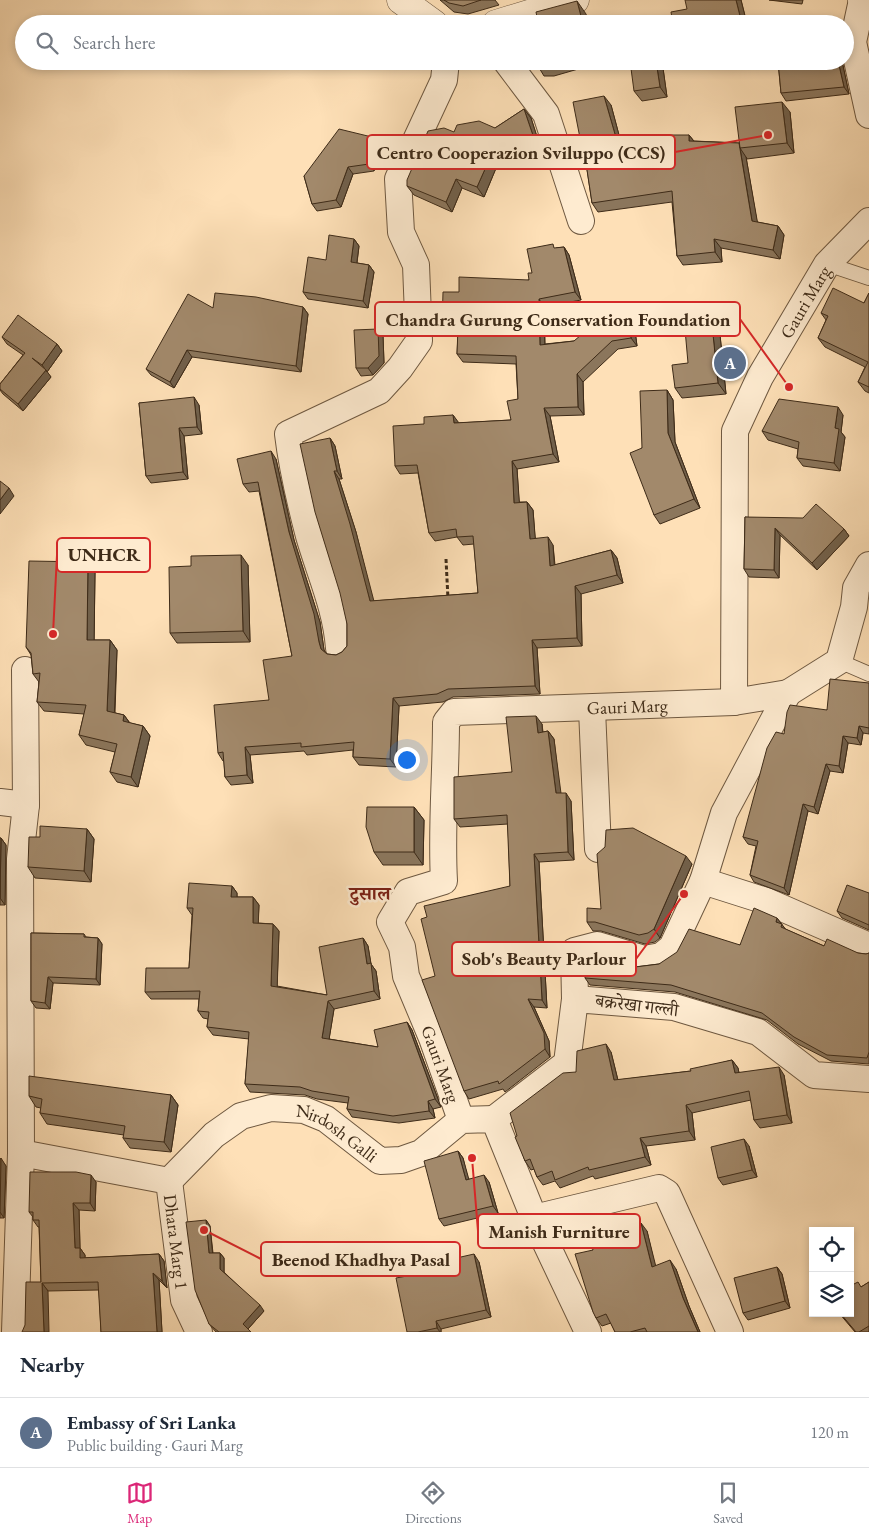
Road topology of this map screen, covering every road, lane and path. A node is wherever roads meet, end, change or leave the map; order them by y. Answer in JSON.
{"nodes":[{"id":1,"x":401,"y":0,"type":"edge"},
{"id":2,"x":575,"y":0,"type":"edge"},
{"id":3,"x":862,"y":0,"type":"edge"},
{"id":4,"x":869,"y":6,"type":"edge"},
{"id":5,"x":421,"y":15,"type":"edge"},
{"id":6,"x":526,"y":15,"type":"edge"},
{"id":7,"x":854,"y":37,"type":"edge"},
{"id":8,"x":854,"y":47,"type":"edge"},
{"id":9,"x":445,"y":70,"type":"edge"},
{"id":10,"x":513,"y":70,"type":"edge"},
{"id":11,"x":869,"y":115,"type":"edge"},
{"id":12,"x":581,"y":220,"type":"dead end"},
{"id":13,"x":869,"y":221,"type":"edge"},
{"id":14,"x":827,"y":264,"type":"junction"},
{"id":15,"x":869,"y":278,"type":"edge"},
{"id":16,"x":446,"y":559,"type":"dead end"},
{"id":17,"x":869,"y":565,"type":"edge"},
{"id":18,"x":449,"y":607,"type":"edge"},
{"id":19,"x":339,"y":648,"type":"dead end"},
{"id":20,"x":839,"y":661,"type":"junction"},
{"id":21,"x":25,"y":670,"type":"dead end"},
{"id":22,"x":869,"y":674,"type":"edge"},
{"id":23,"x":788,"y":693,"type":"junction"},
{"id":24,"x":734,"y":702,"type":"junction"},
{"id":25,"x":592,"y":709,"type":"junction"},
{"id":26,"x":0,"y":802,"type":"edge"},
{"id":27,"x":26,"y":805,"type":"junction"},
{"id":28,"x":598,"y":849,"type":"dead end"},
{"id":29,"x":703,"y":882,"type":"junction"},
{"id":30,"x":869,"y":946,"type":"edge"},
{"id":31,"x":575,"y":998,"type":"junction"},
{"id":32,"x":869,"y":1079,"type":"edge"},
{"id":33,"x":494,"y":1119,"type":"junction"},
{"id":34,"x":461,"y":1120,"type":"junction"},
{"id":35,"x":21,"y":1153,"type":"junction"},
{"id":36,"x":169,"y":1181,"type":"junction"},
{"id":37,"x":534,"y":1218,"type":"junction"},
{"id":38,"x":15,"y":1332,"type":"edge"},
{"id":39,"x":199,"y":1332,"type":"edge"},
{"id":40,"x":588,"y":1332,"type":"edge"},
{"id":41,"x":730,"y":1332,"type":"edge"}],
"edges":[{"from":1,"to":5,"type":"street"},
{"from":2,"to":6,"type":"street"},
{"from":3,"to":4,"type":"street"},
{"from":3,"to":7,"type":"street"},
{"from":8,"to":11,"type":"street"},
{"from":9,"to":19,"type":"street"},
{"from":10,"to":12,"type":"street"},
{"from":13,"to":14,"type":"street","name":"Gauri Marg"},
{"from":14,"to":15,"type":"lane"},
{"from":14,"to":24,"type":"street","name":"Gauri Marg"},
{"from":16,"to":18,"type":"path"},
{"from":17,"to":20,"type":"street"},
{"from":20,"to":22,"type":"lane"},
{"from":20,"to":23,"type":"street"},
{"from":21,"to":27,"type":"street"},
{"from":23,"to":24,"type":"street"},
{"from":23,"to":29,"type":"street"},
{"from":24,"to":25,"type":"street","name":"Gauri Marg"},
{"from":25,"to":28,"type":"street"},
{"from":25,"to":34,"type":"street","name":"Gauri Marg"},
{"from":26,"to":27,"type":"street"},
{"from":27,"to":35,"type":"street"},
{"from":29,"to":30,"type":"street"},
{"from":29,"to":31,"type":"street"},
{"from":31,"to":32,"type":"street","name":"बक्ररेखा गल्ली"},
{"from":31,"to":33,"type":"street","name":"बक्ररेखा गल्ली"},
{"from":33,"to":34,"type":"street"},
{"from":33,"to":37,"type":"street"},
{"from":34,"to":36,"type":"street","name":"Nirdosh Galli"},
{"from":35,"to":36,"type":"street","name":"Dhara Marg 1"},
{"from":35,"to":38,"type":"street"},
{"from":36,"to":39,"type":"street","name":"Dhara Marg 1"},
{"from":37,"to":40,"type":"street"},
{"from":37,"to":41,"type":"street"}]}
